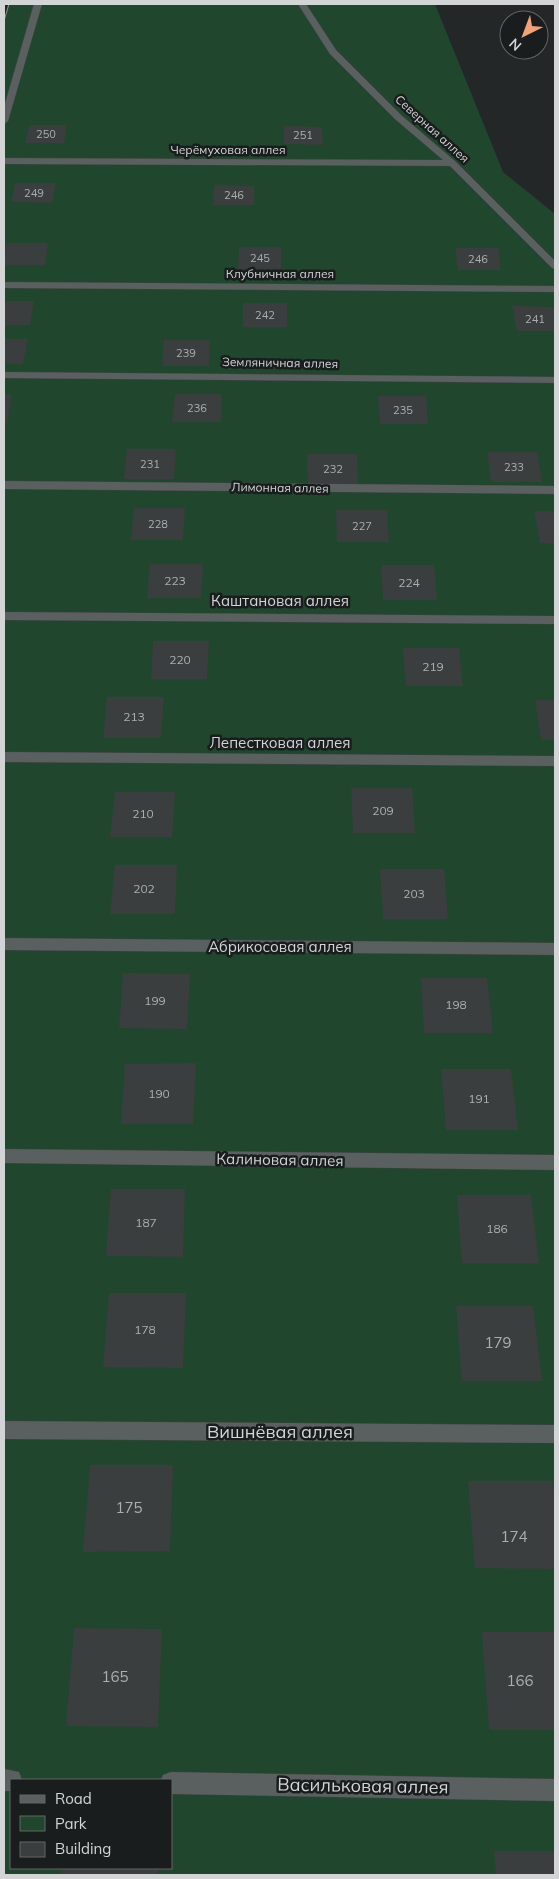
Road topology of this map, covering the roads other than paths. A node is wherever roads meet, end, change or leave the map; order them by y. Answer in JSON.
{"nodes":[{"id":1,"x":38,"y":4,"type":"edge"},
{"id":2,"x":302,"y":4,"type":"edge"},
{"id":3,"x":4,"y":121,"type":"edge"},
{"id":4,"x":4,"y":161,"type":"edge"},
{"id":5,"x":452,"y":163,"type":"junction"},
{"id":6,"x":555,"y":266,"type":"edge"},
{"id":7,"x":4,"y":285,"type":"edge"},
{"id":8,"x":555,"y":289,"type":"edge"},
{"id":9,"x":4,"y":375,"type":"edge"},
{"id":10,"x":555,"y":380,"type":"edge"},
{"id":11,"x":4,"y":485,"type":"edge"},
{"id":12,"x":555,"y":490,"type":"edge"},
{"id":13,"x":4,"y":616,"type":"edge"},
{"id":14,"x":555,"y":620,"type":"edge"},
{"id":15,"x":4,"y":756,"type":"edge"},
{"id":16,"x":555,"y":761,"type":"edge"},
{"id":17,"x":4,"y":944,"type":"edge"},
{"id":18,"x":555,"y":949,"type":"edge"},
{"id":19,"x":4,"y":1156,"type":"edge"},
{"id":20,"x":555,"y":1163,"type":"edge"},
{"id":21,"x":4,"y":1430,"type":"edge"},
{"id":22,"x":555,"y":1434,"type":"edge"},
{"id":23,"x":172,"y":1783,"type":"edge"},
{"id":24,"x":555,"y":1790,"type":"edge"}],
"edges":[{"from":1,"to":3,"type":"street"},
{"from":2,"to":5,"type":"street","name":"Северная аллея"},
{"from":4,"to":5,"type":"street","name":"Черёмуховая аллея"},
{"from":5,"to":6,"type":"street","name":"Северная аллея"},
{"from":7,"to":8,"type":"street","name":"Клубничная аллея"},
{"from":9,"to":10,"type":"street","name":"Земляничная аллея"},
{"from":11,"to":12,"type":"street","name":"Лимонная аллея"},
{"from":13,"to":14,"type":"street","name":"Каштановая аллея"},
{"from":15,"to":16,"type":"street","name":"Лепестковая аллея"},
{"from":17,"to":18,"type":"street","name":"Абрикосовая аллея"},
{"from":19,"to":20,"type":"street","name":"Калиновая аллея"},
{"from":21,"to":22,"type":"street","name":"Вишнёвая аллея"},
{"from":23,"to":24,"type":"street","name":"Васильковая аллея"}]}
